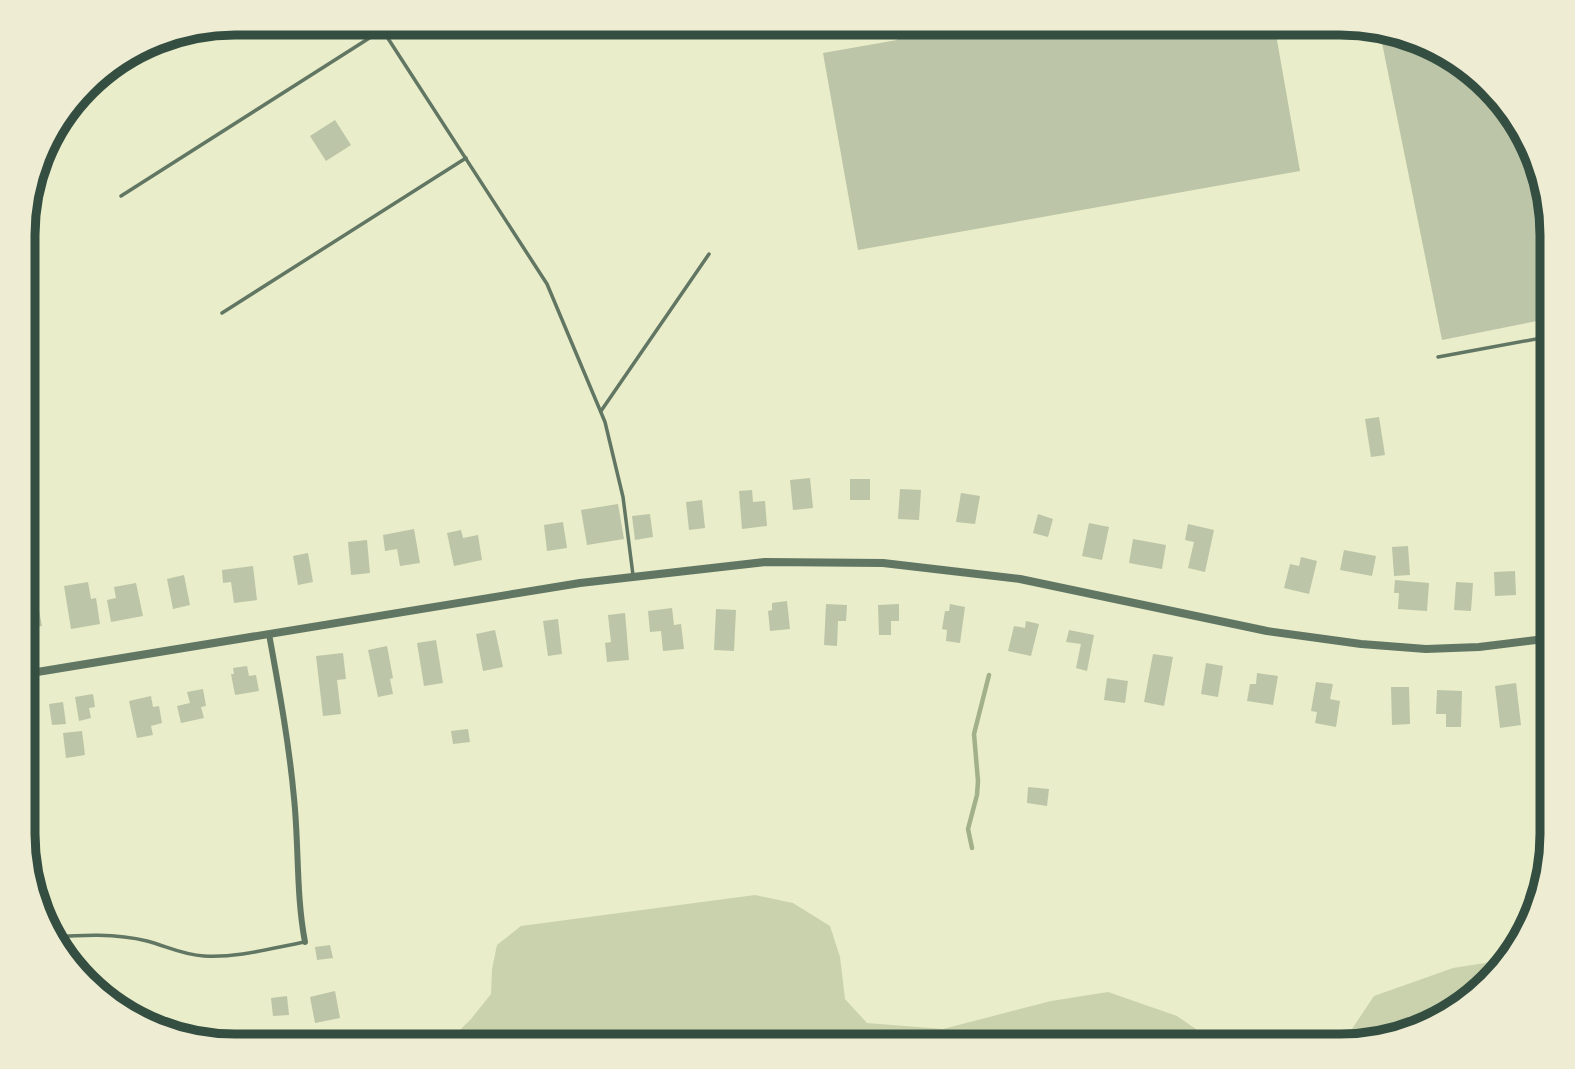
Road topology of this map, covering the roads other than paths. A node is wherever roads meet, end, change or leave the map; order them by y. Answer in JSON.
{"nodes":[{"id":1,"x":374,"y":35,"type":"edge"},
{"id":2,"x":387,"y":35,"type":"edge"},
{"id":3,"x":466,"y":158,"type":"junction"},
{"id":4,"x":121,"y":196,"type":"dead end"},
{"id":5,"x":709,"y":254,"type":"dead end"},
{"id":6,"x":222,"y":313,"type":"dead end"},
{"id":7,"x":1540,"y":338,"type":"edge"},
{"id":8,"x":1438,"y":357,"type":"dead end"},
{"id":9,"x":601,"y":411,"type":"junction"},
{"id":10,"x":633,"y":575,"type":"junction"},
{"id":11,"x":270,"y":634,"type":"junction"},
{"id":12,"x":1540,"y":639,"type":"edge"},
{"id":13,"x":35,"y":672,"type":"edge"},
{"id":14,"x":64,"y":937,"type":"edge"},
{"id":15,"x":305,"y":942,"type":"joint"}],
"edges":[{"from":1,"to":4,"type":"lane"},
{"from":2,"to":3,"type":"lane"},
{"from":3,"to":6,"type":"lane"},
{"from":3,"to":9,"type":"lane"},
{"from":5,"to":9,"type":"lane"},
{"from":7,"to":8,"type":"lane"},
{"from":9,"to":10,"type":"lane"},
{"from":10,"to":11,"type":"street"},
{"from":10,"to":12,"type":"street"},
{"from":11,"to":13,"type":"street"},
{"from":11,"to":15,"type":"street"},
{"from":14,"to":15,"type":"lane"}]}
